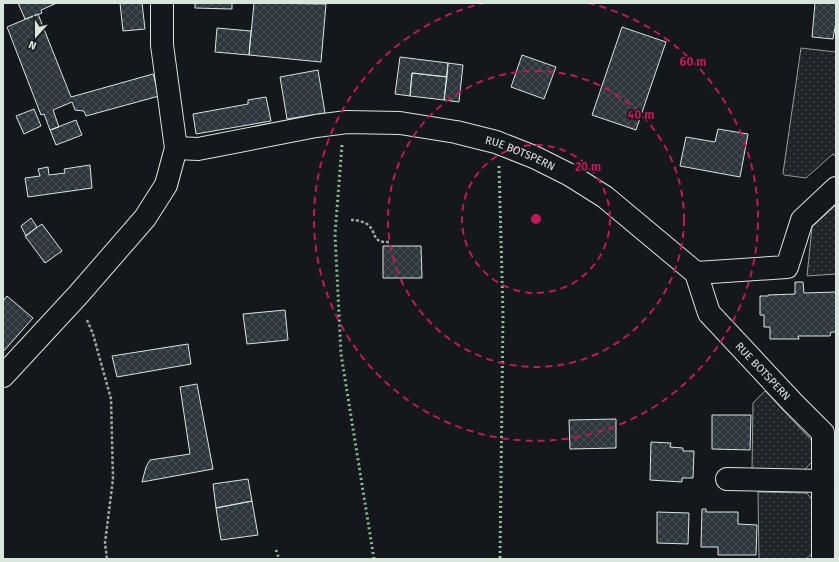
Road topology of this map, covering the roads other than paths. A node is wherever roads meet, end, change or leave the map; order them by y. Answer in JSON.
{"nodes":[{"id":1,"x":162,"y":3,"type":"edge"},
{"id":2,"x":176,"y":148,"type":"junction"},
{"id":3,"x":836,"y":188,"type":"edge"},
{"id":4,"x":696,"y":273,"type":"junction"},
{"id":5,"x":3,"y":376,"type":"edge"},
{"id":6,"x":830,"y":431,"type":"edge"},
{"id":7,"x":727,"y":479,"type":"dead end"},
{"id":8,"x":823,"y":481,"type":"junction"},
{"id":9,"x":822,"y":559,"type":"edge"}],
"edges":[{"from":1,"to":2,"type":"street"},
{"from":2,"to":4,"type":"street","name":"RUE BOTSPERN"},
{"from":2,"to":5,"type":"street"},
{"from":3,"to":4,"type":"street"},
{"from":4,"to":6,"type":"street","name":"RUE BOTSPERN"},
{"from":6,"to":8,"type":"street","name":"RUE BOTSPERN"},
{"from":7,"to":8,"type":"street"},
{"from":8,"to":9,"type":"street","name":"RUE BOTSPERN"}]}
